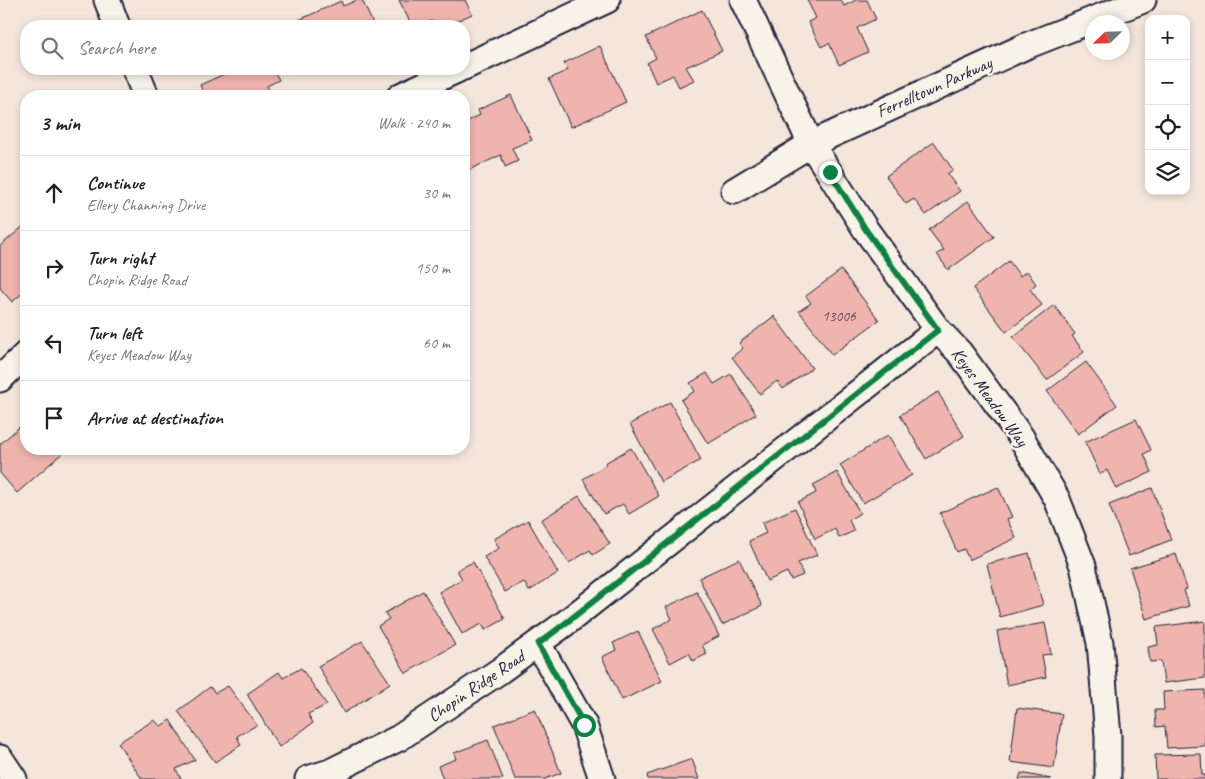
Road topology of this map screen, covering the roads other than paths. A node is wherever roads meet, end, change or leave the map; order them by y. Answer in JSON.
{"nodes":[{"id":1,"x":107,"y":0,"type":"edge"},
{"id":2,"x":607,"y":0,"type":"edge"},
{"id":3,"x":743,"y":0,"type":"edge"},
{"id":4,"x":1143,"y":0,"type":"edge"},
{"id":5,"x":115,"y":20,"type":"edge"},
{"id":6,"x":470,"y":64,"type":"edge"},
{"id":7,"x":137,"y":75,"type":"edge"},
{"id":8,"x":446,"y":75,"type":"edge"},
{"id":9,"x":144,"y":90,"type":"edge"},
{"id":10,"x":413,"y":90,"type":"edge"},
{"id":11,"x":811,"y":144,"type":"junction"},
{"id":12,"x":734,"y":191,"type":"dead end"},
{"id":13,"x":938,"y":330,"type":"junction"},
{"id":14,"x":20,"y":360,"type":"edge"},
{"id":15,"x":0,"y":379,"type":"edge"},
{"id":16,"x":538,"y":644,"type":"junction"},
{"id":17,"x":0,"y":758,"type":"edge"},
{"id":18,"x":14,"y":779,"type":"edge"},
{"id":19,"x":308,"y":779,"type":"edge"},
{"id":20,"x":602,"y":779,"type":"edge"},
{"id":21,"x":1108,"y":779,"type":"edge"}],
"edges":[{"from":1,"to":5,"type":"street"},
{"from":2,"to":6,"type":"street"},
{"from":3,"to":11,"type":"street","name":"Keyes Meadow Way"},
{"from":4,"to":11,"type":"street","name":"Ferrelltown Parkway"},
{"from":7,"to":9,"type":"street"},
{"from":8,"to":10,"type":"street"},
{"from":11,"to":12,"type":"street","name":"Ferrelltown Parkway"},
{"from":11,"to":13,"type":"street","name":"Keyes Meadow Way"},
{"from":13,"to":16,"type":"street","name":"Chopin Ridge Road"},
{"from":13,"to":21,"type":"street","name":"Keyes Meadow Way"},
{"from":14,"to":15,"type":"street"},
{"from":16,"to":19,"type":"street","name":"Chopin Ridge Road"},
{"from":16,"to":20,"type":"street"},
{"from":17,"to":18,"type":"street"}]}
